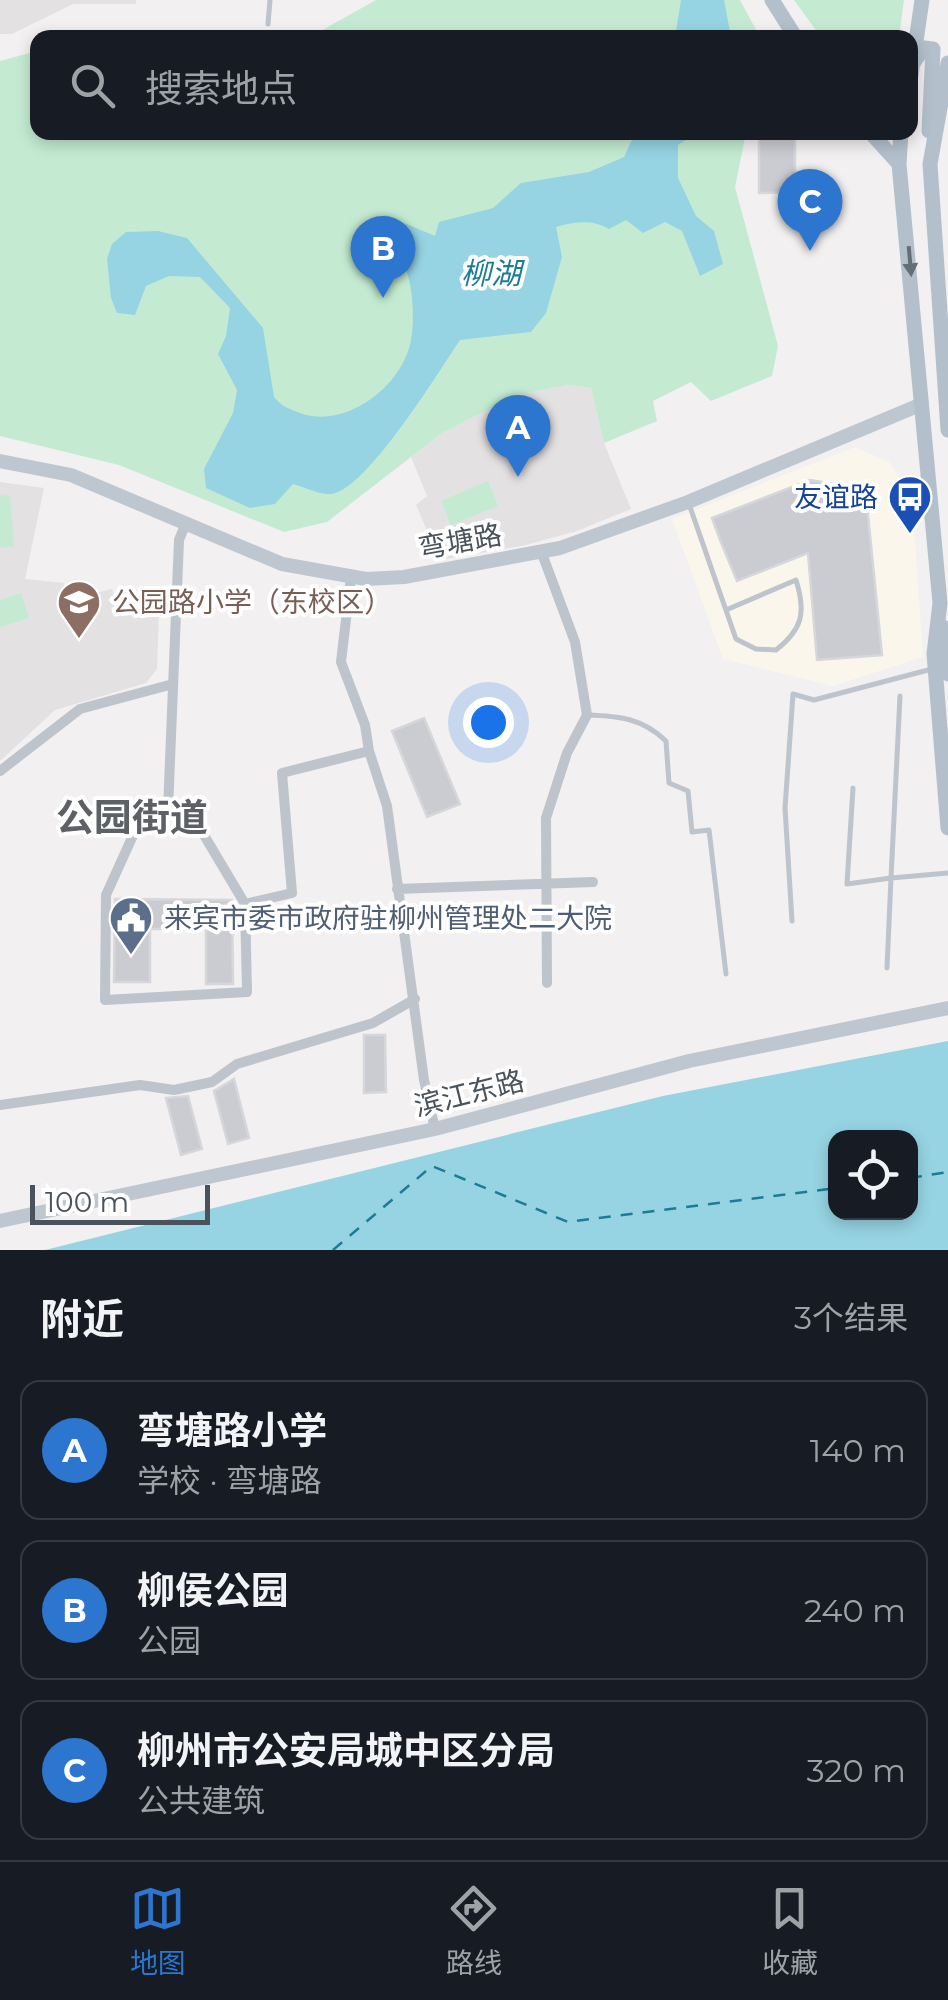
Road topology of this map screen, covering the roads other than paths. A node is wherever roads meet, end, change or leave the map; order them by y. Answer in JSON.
{"nodes":[{"id":1,"x":270,"y":0,"type":"edge"},
{"id":2,"x":772,"y":0,"type":"edge"},
{"id":3,"x":922,"y":0,"type":"edge"},
{"id":4,"x":268,"y":24,"type":"dead end"},
{"id":5,"x":791,"y":30,"type":"edge"},
{"id":6,"x":918,"y":31,"type":"edge"},
{"id":7,"x":918,"y":56,"type":"edge"},
{"id":8,"x":948,"y":63,"type":"edge"},
{"id":9,"x":943,"y":124,"type":"edge"},
{"id":10,"x":877,"y":140,"type":"edge"},
{"id":11,"x":901,"y":140,"type":"edge"},
{"id":12,"x":899,"y":164,"type":"junction"},
{"id":13,"x":930,"y":164,"type":"junction"},
{"id":14,"x":922,"y":404,"type":"junction"},
{"id":15,"x":948,"y":430,"type":"edge"},
{"id":16,"x":0,"y":461,"type":"edge"},
{"id":17,"x":688,"y":502,"type":"junction"},
{"id":18,"x":186,"y":522,"type":"junction"},
{"id":19,"x":541,"y":552,"type":"junction"},
{"id":20,"x":351,"y":576,"type":"junction"},
{"id":21,"x":726,"y":610,"type":"junction"},
{"id":22,"x":941,"y":671,"type":"edge"},
{"id":23,"x":173,"y":684,"type":"junction"},
{"id":24,"x":900,"y":696,"type":"dead end"},
{"id":25,"x":588,"y":715,"type":"junction"},
{"id":26,"x":369,"y":750,"type":"junction"},
{"id":27,"x":0,"y":771,"type":"edge"},
{"id":28,"x":852,"y":788,"type":"dead end"},
{"id":29,"x":168,"y":810,"type":"junction"},
{"id":30,"x":948,"y":828,"type":"edge"},
{"id":31,"x":948,"y":873,"type":"edge"},
{"id":32,"x":891,"y":878,"type":"junction"},
{"id":33,"x":593,"y":882,"type":"dead end"},
{"id":34,"x":547,"y":884,"type":"junction"},
{"id":35,"x":397,"y":889,"type":"junction"},
{"id":36,"x":245,"y":904,"type":"junction"},
{"id":37,"x":792,"y":921,"type":"dead end"},
{"id":38,"x":887,"y":968,"type":"dead end"},
{"id":39,"x":726,"y":974,"type":"dead end"},
{"id":40,"x":547,"y":982,"type":"dead end"},
{"id":41,"x":415,"y":999,"type":"junction"},
{"id":42,"x":948,"y":1008,"type":"edge"},
{"id":43,"x":0,"y":1105,"type":"edge"},
{"id":44,"x":435,"y":1129,"type":"junction"},
{"id":45,"x":0,"y":1221,"type":"edge"}],
"edges":[{"from":1,"to":4,"type":"lane"},
{"from":2,"to":5,"type":"main road"},
{"from":3,"to":6,"type":"main road"},
{"from":7,"to":13,"type":"main road"},
{"from":8,"to":9,"type":"main road"},
{"from":9,"to":13,"type":"main road"},
{"from":10,"to":12,"type":"main road"},
{"from":11,"to":12,"type":"main road"},
{"from":12,"to":14,"type":"main road","one_way":true},
{"from":13,"to":15,"type":"main road"},
{"from":14,"to":17,"type":"street","name":"弯塘路"},
{"from":14,"to":22,"type":"main road"},
{"from":16,"to":18,"type":"street","name":"弯塘路"},
{"from":17,"to":19,"type":"street","name":"弯塘路"},
{"from":17,"to":21,"type":"lane"},
{"from":18,"to":20,"type":"street","name":"弯塘路"},
{"from":18,"to":23,"type":"street"},
{"from":19,"to":20,"type":"street","name":"弯塘路"},
{"from":19,"to":25,"type":"street"},
{"from":20,"to":26,"type":"street"},
{"from":21,"to":21,"type":"lane"},
{"from":22,"to":30,"type":"main road"},
{"from":22,"to":37,"type":"lane"},
{"from":23,"to":27,"type":"street"},
{"from":23,"to":29,"type":"street"},
{"from":24,"to":32,"type":"lane"},
{"from":25,"to":34,"type":"street"},
{"from":25,"to":39,"type":"lane"},
{"from":26,"to":35,"type":"street"},
{"from":26,"to":36,"type":"street"},
{"from":28,"to":32,"type":"lane"},
{"from":29,"to":36,"type":"street"},
{"from":29,"to":36,"type":"street"},
{"from":31,"to":32,"type":"lane"},
{"from":32,"to":38,"type":"lane"},
{"from":33,"to":34,"type":"street"},
{"from":34,"to":35,"type":"street"},
{"from":34,"to":40,"type":"street"},
{"from":35,"to":41,"type":"street"},
{"from":41,"to":43,"type":"street"},
{"from":41,"to":44,"type":"street"},
{"from":42,"to":44,"type":"street","name":"滨江东路"},
{"from":44,"to":45,"type":"street","name":"滨江东路"}]}
